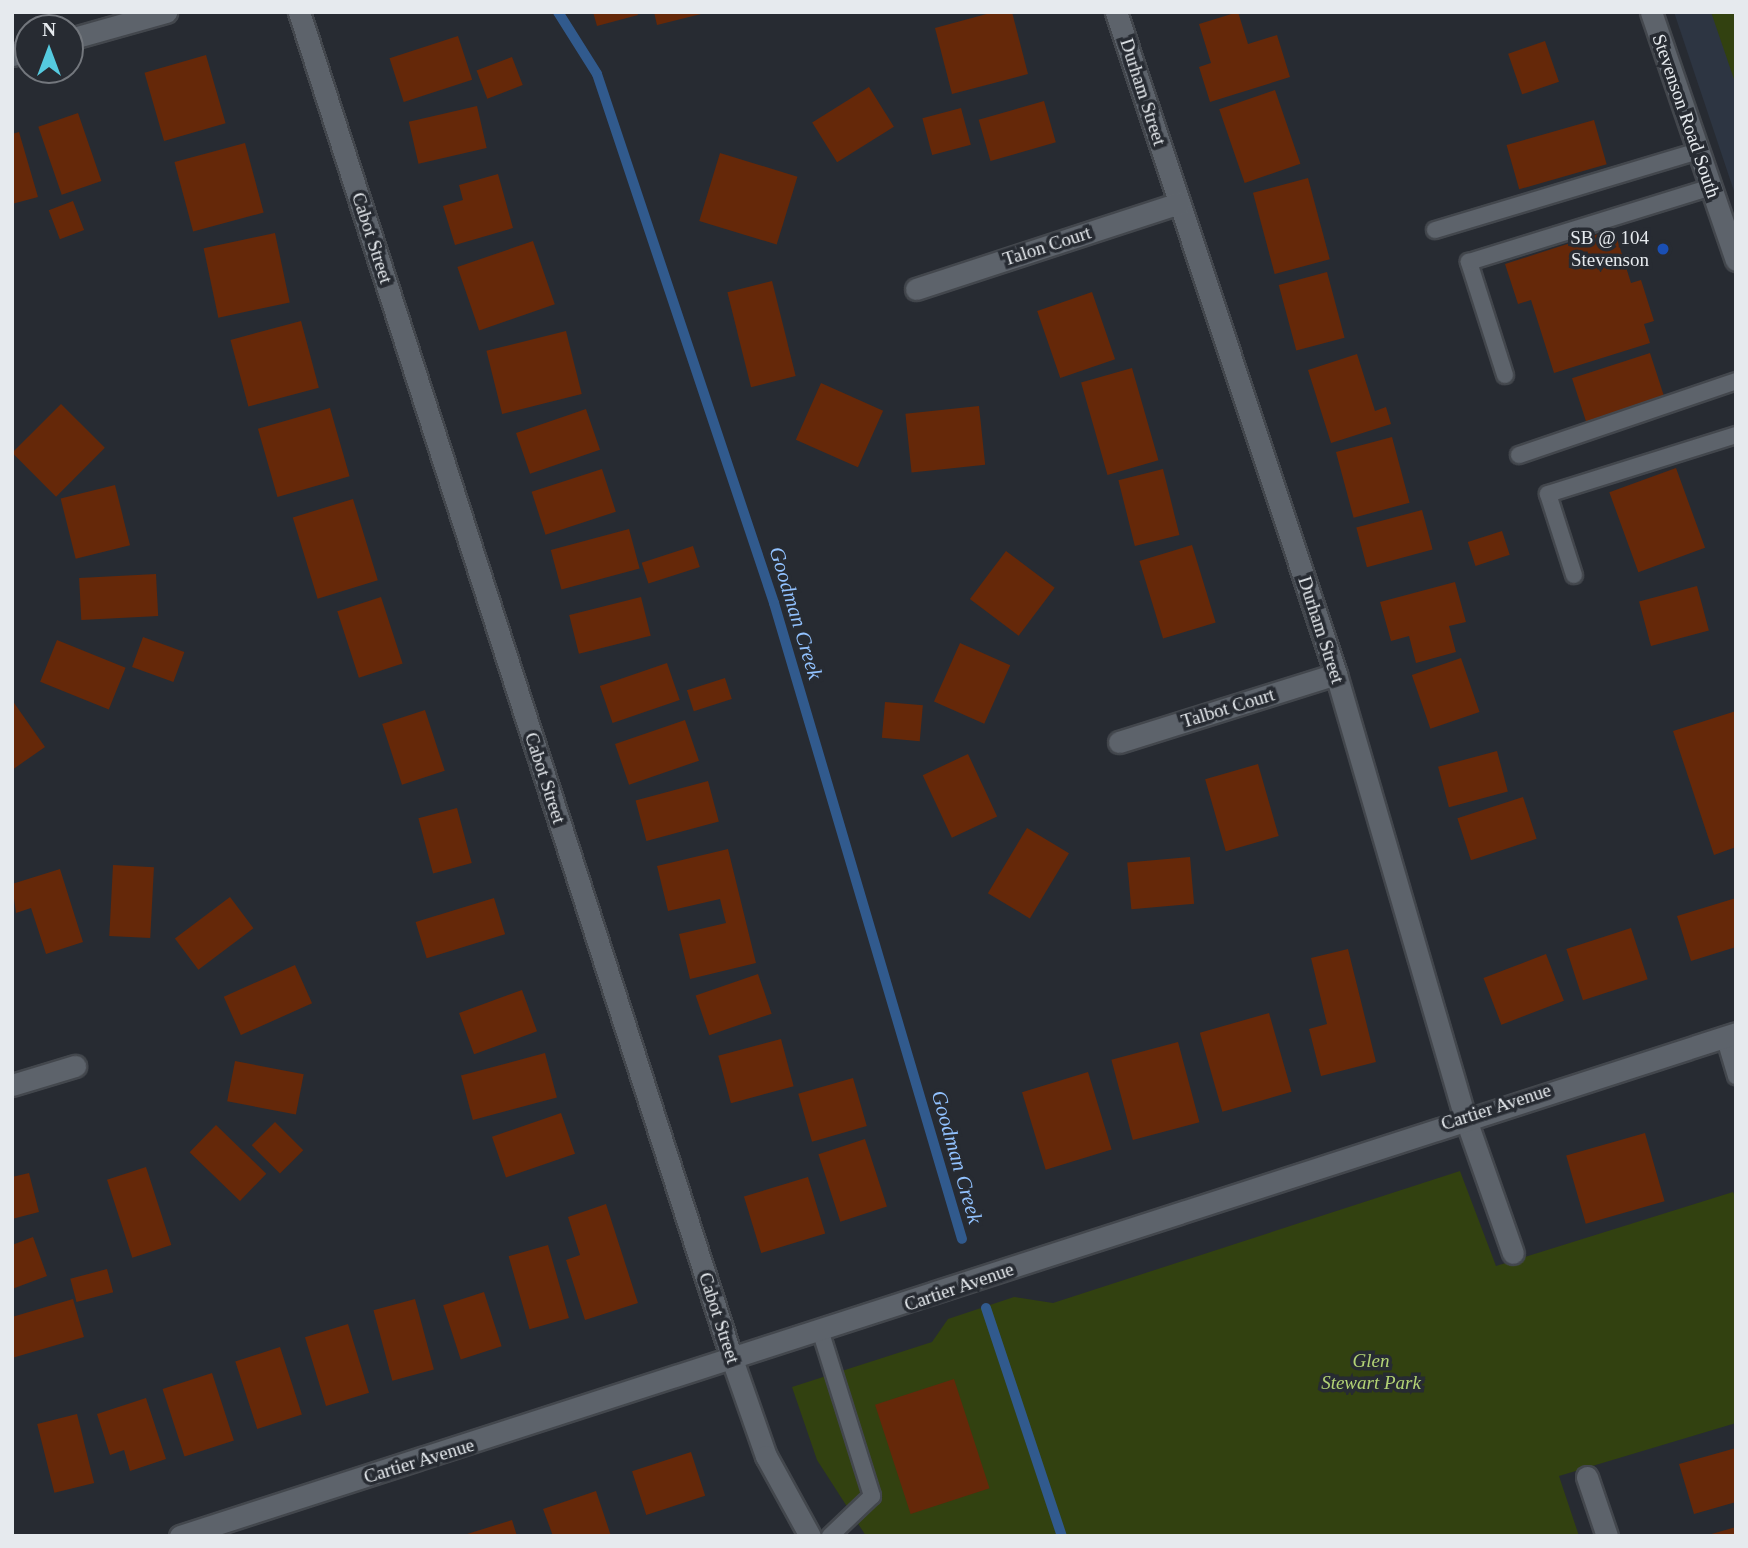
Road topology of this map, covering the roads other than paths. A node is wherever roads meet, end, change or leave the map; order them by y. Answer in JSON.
{"nodes":[{"id":1,"x":166,"y":12,"type":"edge"},
{"id":2,"x":299,"y":12,"type":"edge"},
{"id":3,"x":1116,"y":12,"type":"edge"},
{"id":4,"x":1651,"y":12,"type":"edge"},
{"id":5,"x":84,"y":35,"type":"edge"},
{"id":6,"x":1698,"y":151,"type":"junction"},
{"id":7,"x":1711,"y":187,"type":"junction"},
{"id":8,"x":1179,"y":203,"type":"junction"},
{"id":9,"x":1435,"y":230,"type":"dead end"},
{"id":10,"x":1736,"y":260,"type":"edge"},
{"id":11,"x":916,"y":289,"type":"dead end"},
{"id":12,"x":1505,"y":375,"type":"dead end"},
{"id":13,"x":1736,"y":381,"type":"edge"},
{"id":14,"x":1736,"y":435,"type":"edge"},
{"id":15,"x":1519,"y":455,"type":"dead end"},
{"id":16,"x":1574,"y":575,"type":"dead end"},
{"id":17,"x":1336,"y":674,"type":"junction"},
{"id":18,"x":1119,"y":742,"type":"dead end"},
{"id":19,"x":1730,"y":1035,"type":"edge"},
{"id":20,"x":75,"y":1066,"type":"dead end"},
{"id":21,"x":1736,"y":1076,"type":"edge"},
{"id":22,"x":12,"y":1085,"type":"edge"},
{"id":23,"x":1465,"y":1117,"type":"junction"},
{"id":24,"x":1513,"y":1253,"type":"dead end"},
{"id":25,"x":821,"y":1333,"type":"junction"},
{"id":26,"x":733,"y":1362,"type":"junction"},
{"id":27,"x":1587,"y":1477,"type":"dead end"},
{"id":28,"x":180,"y":1536,"type":"edge"},
{"id":29,"x":810,"y":1536,"type":"edge"},
{"id":30,"x":830,"y":1536,"type":"edge"},
{"id":31,"x":1607,"y":1536,"type":"edge"}],
"edges":[{"from":1,"to":5,"type":"street"},
{"from":2,"to":26,"type":"street","name":"Cabot Street"},
{"from":3,"to":8,"type":"street","name":"Durham Street"},
{"from":4,"to":6,"type":"street","name":"Stevenson Road South"},
{"from":6,"to":7,"type":"street","name":"Stevenson Road South"},
{"from":6,"to":9,"type":"lane"},
{"from":7,"to":10,"type":"street","name":"Stevenson Road South"},
{"from":7,"to":12,"type":"lane"},
{"from":8,"to":11,"type":"street","name":"Talon Court"},
{"from":8,"to":17,"type":"street","name":"Durham Street"},
{"from":13,"to":15,"type":"lane"},
{"from":14,"to":16,"type":"lane"},
{"from":17,"to":18,"type":"street","name":"Talbot Court"},
{"from":17,"to":23,"type":"street","name":"Durham Street"},
{"from":19,"to":21,"type":"lane"},
{"from":19,"to":23,"type":"street","name":"Cartier Avenue"},
{"from":20,"to":22,"type":"street"},
{"from":23,"to":24,"type":"street","name":"Durham Street"},
{"from":23,"to":25,"type":"street","name":"Cartier Avenue"},
{"from":25,"to":26,"type":"street","name":"Cartier Avenue"},
{"from":25,"to":30,"type":"lane"},
{"from":26,"to":28,"type":"street","name":"Cartier Avenue"},
{"from":26,"to":29,"type":"street","name":"Cabot Street"},
{"from":27,"to":31,"type":"street"}]}
